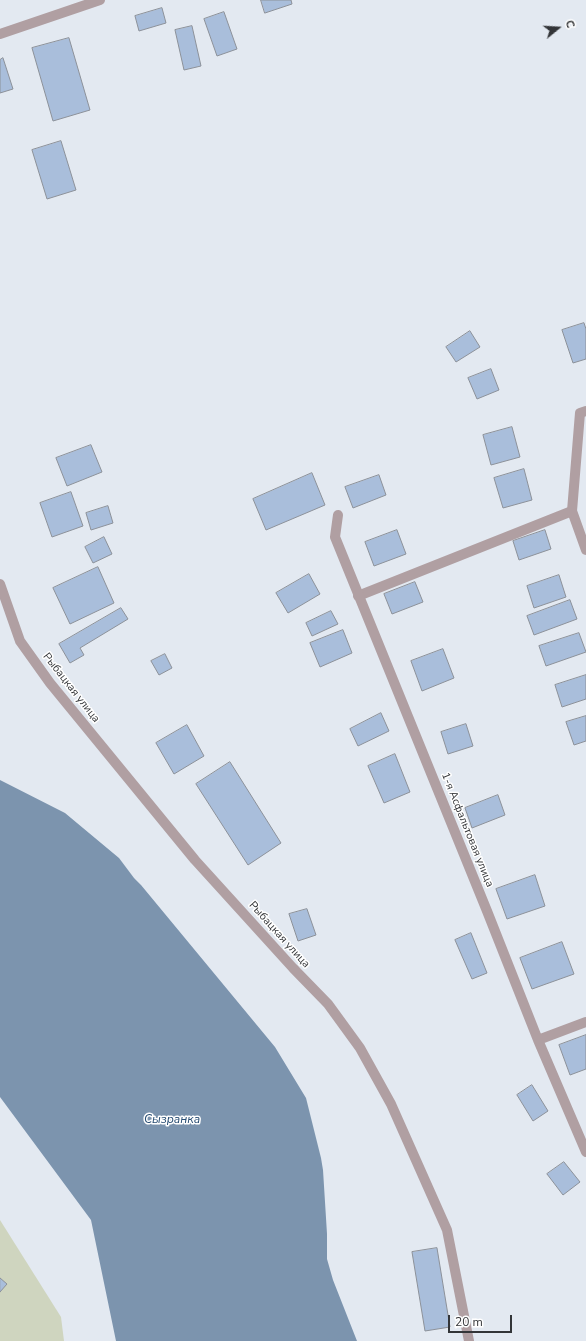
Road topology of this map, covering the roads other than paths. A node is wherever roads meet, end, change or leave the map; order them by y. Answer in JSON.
{"nodes":[{"id":1,"x":100,"y":0,"type":"edge"},
{"id":2,"x":0,"y":32,"type":"edge"},
{"id":3,"x":586,"y":411,"type":"edge"},
{"id":4,"x":572,"y":511,"type":"junction"},
{"id":5,"x":338,"y":515,"type":"dead end"},
{"id":6,"x":586,"y":550,"type":"edge"},
{"id":7,"x":0,"y":584,"type":"edge"},
{"id":8,"x":358,"y":596,"type":"junction"},
{"id":9,"x":586,"y":1022,"type":"edge"},
{"id":10,"x":538,"y":1040,"type":"junction"},
{"id":11,"x":586,"y":1152,"type":"edge"},
{"id":12,"x":469,"y":1341,"type":"edge"}],
"edges":[{"from":1,"to":2,"type":"street"},
{"from":3,"to":4,"type":"street"},
{"from":4,"to":6,"type":"street"},
{"from":4,"to":8,"type":"street"},
{"from":5,"to":8,"type":"street","name":"1-я Асфальтовая улица"},
{"from":7,"to":12,"type":"street","name":"Рыбацкая улица"},
{"from":8,"to":10,"type":"street","name":"1-я Асфальтовая улица"},
{"from":9,"to":10,"type":"street"},
{"from":10,"to":11,"type":"street","name":"1-я Асфальтовая улица"}]}
